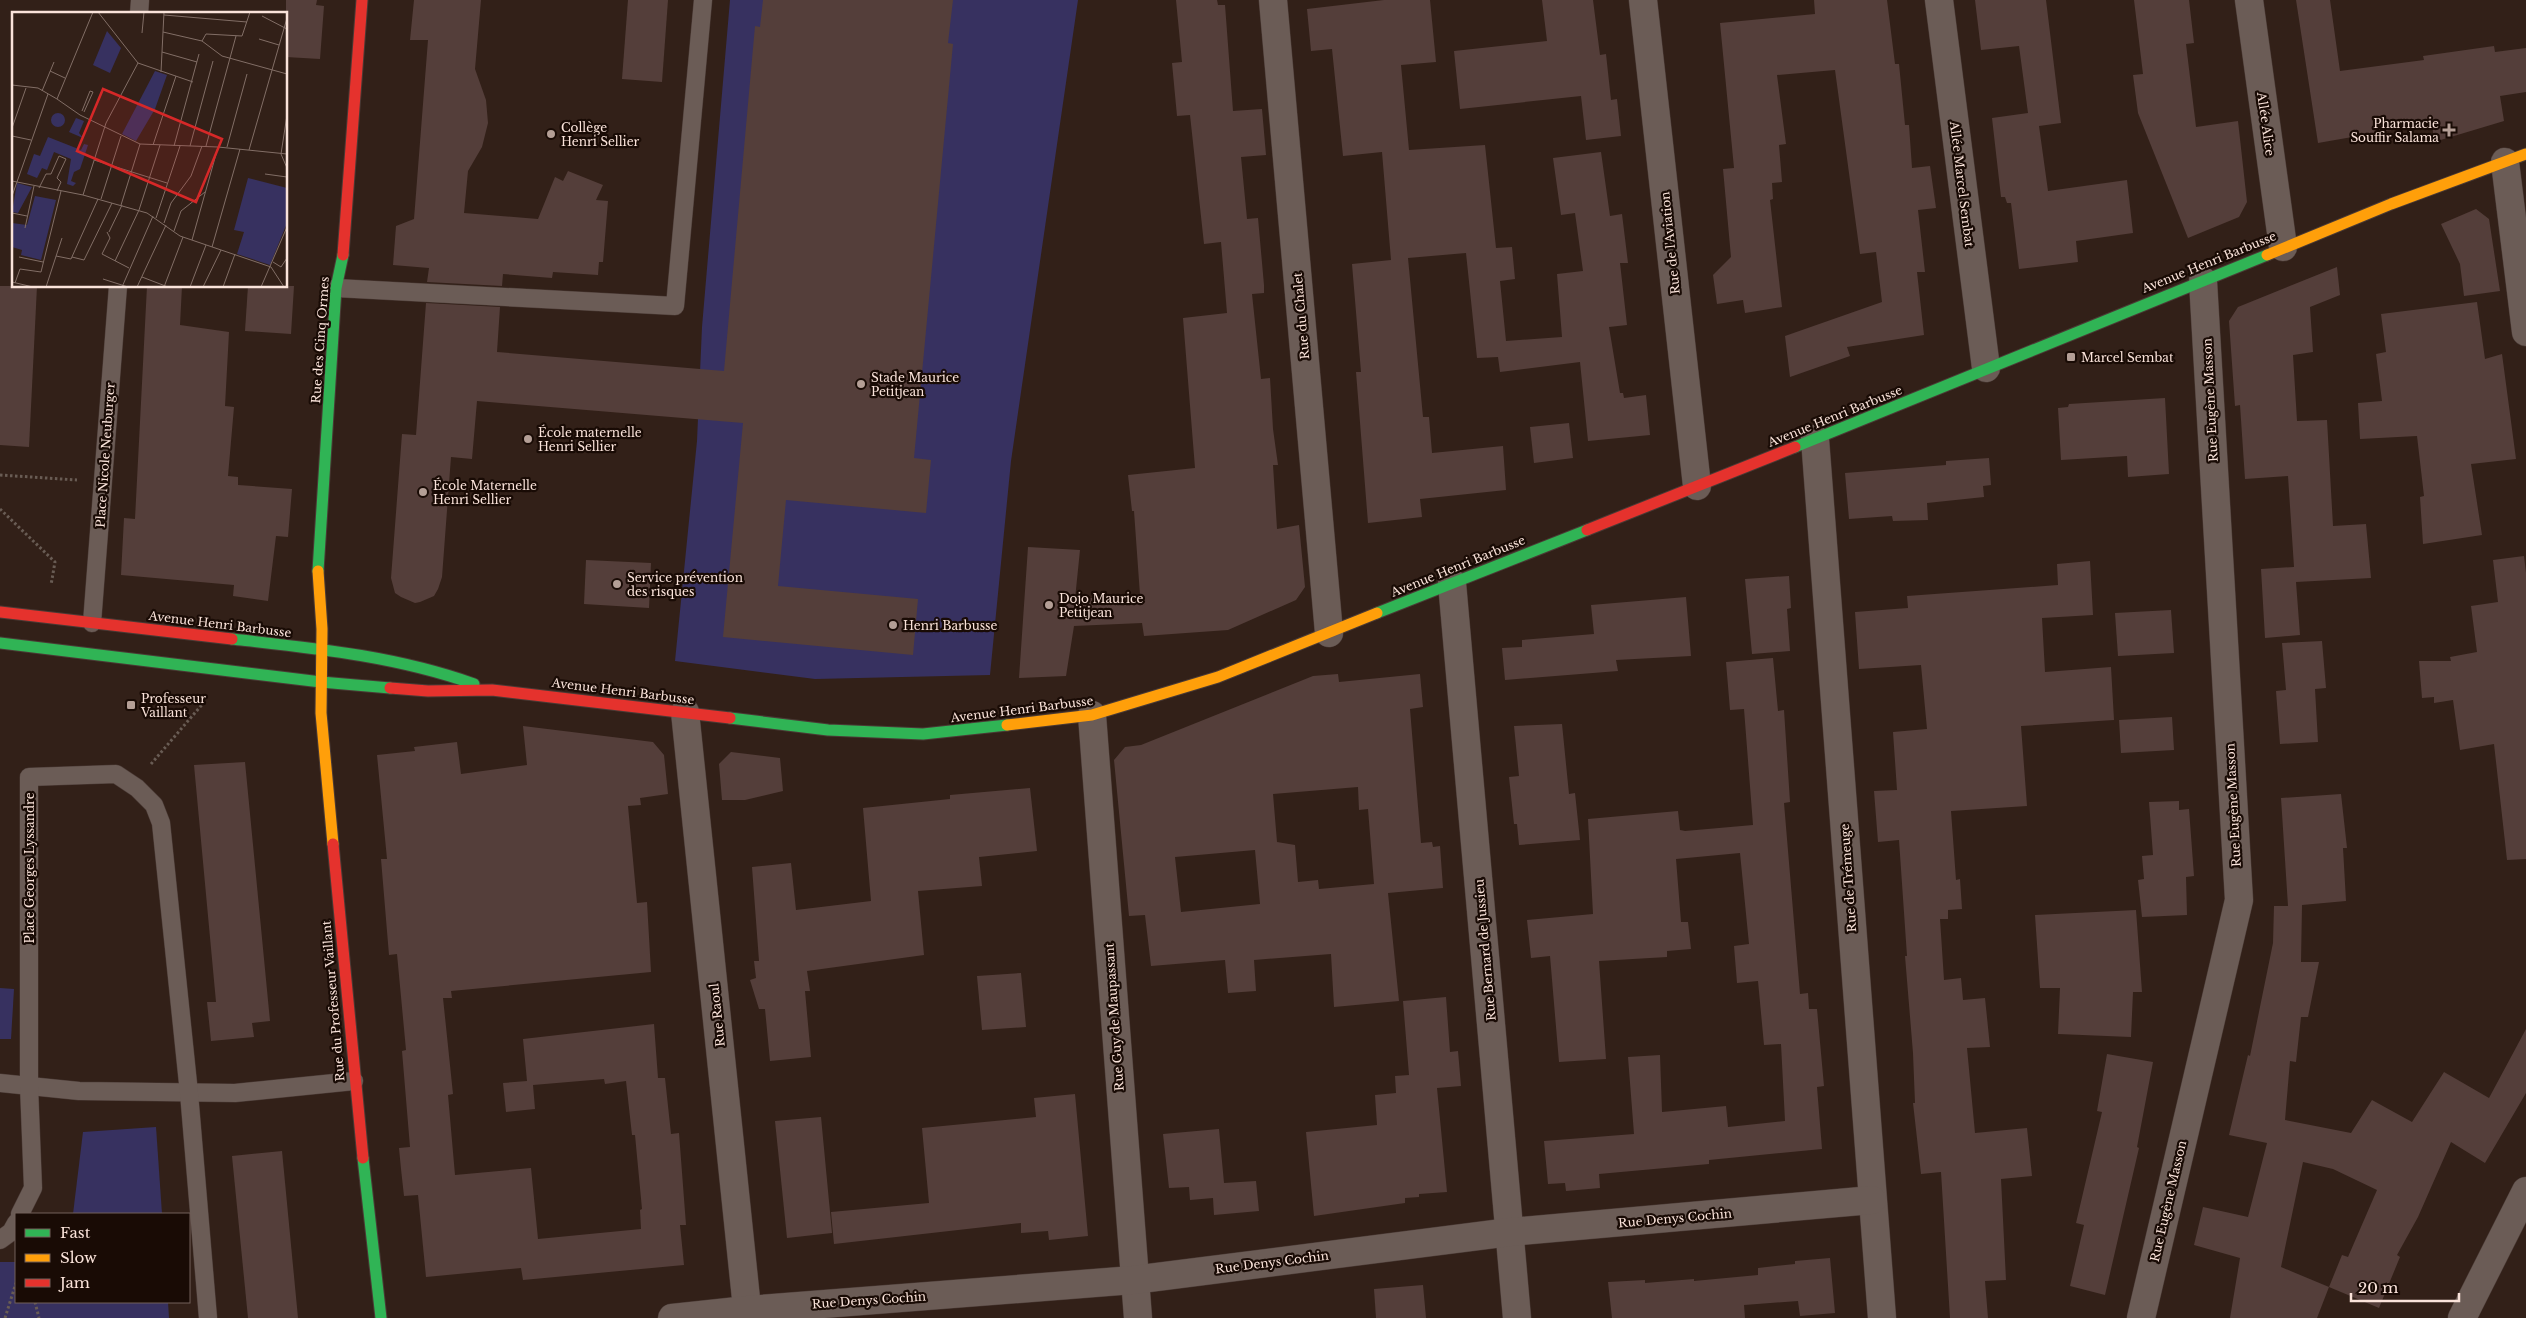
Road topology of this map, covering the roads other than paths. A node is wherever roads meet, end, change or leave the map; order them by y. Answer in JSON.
{"nodes":[{"id":1,"x":362,"y":0,"type":"edge"},
{"id":2,"x":703,"y":0,"type":"edge"},
{"id":3,"x":1274,"y":0,"type":"edge"},
{"id":4,"x":1643,"y":0,"type":"edge"},
{"id":5,"x":1939,"y":0,"type":"edge"},
{"id":6,"x":2249,"y":0,"type":"edge"},
{"id":7,"x":2515,"y":158,"type":"edge"},
{"id":8,"x":2283,"y":247,"type":"junction"},
{"id":9,"x":2203,"y":280,"type":"junction"},
{"id":10,"x":118,"y":288,"type":"edge"},
{"id":11,"x":336,"y":288,"type":"junction"},
{"id":12,"x":2526,"y":332,"type":"edge"},
{"id":13,"x":1986,"y":368,"type":"junction"},
{"id":14,"x":1815,"y":439,"type":"junction"},
{"id":15,"x":1698,"y":486,"type":"junction"},
{"id":16,"x":1452,"y":582,"type":"junction"},
{"id":17,"x":0,"y":612,"type":"edge"},
{"id":18,"x":92,"y":623,"type":"junction"},
{"id":19,"x":1329,"y":633,"type":"junction"},
{"id":20,"x":0,"y":643,"type":"edge"},
{"id":21,"x":321,"y":649,"type":"junction"},
{"id":22,"x":321,"y":682,"type":"junction"},
{"id":23,"x":492,"y":690,"type":"junction"},
{"id":24,"x":685,"y":712,"type":"junction"},
{"id":25,"x":1092,"y":715,"type":"junction"},
{"id":26,"x":354,"y":1080,"type":"junction"},
{"id":27,"x":0,"y":1083,"type":"edge"},
{"id":28,"x":29,"y":1086,"type":"junction"},
{"id":29,"x":189,"y":1093,"type":"junction"},
{"id":30,"x":2526,"y":1192,"type":"edge"},
{"id":31,"x":1872,"y":1200,"type":"junction"},
{"id":32,"x":20,"y":1213,"type":"edge"},
{"id":33,"x":15,"y":1224,"type":"edge"},
{"id":34,"x":1510,"y":1232,"type":"junction"},
{"id":35,"x":0,"y":1240,"type":"edge"},
{"id":36,"x":1133,"y":1280,"type":"junction"},
{"id":37,"x":748,"y":1314,"type":"edge"},
{"id":38,"x":208,"y":1318,"type":"edge"},
{"id":39,"x":381,"y":1318,"type":"edge"},
{"id":40,"x":672,"y":1318,"type":"edge"},
{"id":41,"x":1138,"y":1318,"type":"edge"},
{"id":42,"x":1517,"y":1318,"type":"edge"},
{"id":43,"x":1882,"y":1318,"type":"edge"},
{"id":44,"x":2141,"y":1318,"type":"edge"},
{"id":45,"x":2462,"y":1318,"type":"edge"}],
"edges":[{"from":1,"to":11,"type":"street","name":"Rue des Cinq Ormes"},
{"from":2,"to":11,"type":"lane"},
{"from":3,"to":19,"type":"street","name":"Rue du Chalet"},
{"from":4,"to":15,"type":"street","name":"Rue de l'Aviation"},
{"from":5,"to":13,"type":"street","name":"Allée Marcel Sembat"},
{"from":6,"to":8,"type":"street","name":"Allée Alice"},
{"from":7,"to":8,"type":"street","name":"Avenue Henri Barbusse"},
{"from":7,"to":12,"type":"street"},
{"from":8,"to":9,"type":"street","name":"Avenue Henri Barbusse"},
{"from":9,"to":13,"type":"street","name":"Avenue Henri Barbusse"},
{"from":9,"to":44,"type":"street","name":"Rue Eugène Masson"},
{"from":10,"to":18,"type":"lane","name":"Place Nicole Neuburger"},
{"from":11,"to":21,"type":"street","name":"Rue des Cinq Ormes"},
{"from":13,"to":14,"type":"street","name":"Avenue Henri Barbusse"},
{"from":14,"to":15,"type":"street","name":"Avenue Henri Barbusse"},
{"from":14,"to":31,"type":"street","name":"Rue de Trémeuge"},
{"from":15,"to":16,"type":"street","name":"Avenue Henri Barbusse"},
{"from":16,"to":19,"type":"street","name":"Avenue Henri Barbusse"},
{"from":16,"to":34,"type":"street","name":"Rue Bernard de Jussieu"},
{"from":17,"to":18,"type":"street","name":"Avenue Henri Barbusse"},
{"from":18,"to":21,"type":"street","name":"Avenue Henri Barbusse"},
{"from":19,"to":25,"type":"street","name":"Avenue Henri Barbusse"},
{"from":20,"to":22,"type":"street","name":"Avenue Henri Barbusse"},
{"from":21,"to":22,"type":"street","name":"Rue des Cinq Ormes"},
{"from":21,"to":23,"type":"street","name":"Avenue Henri Barbusse"},
{"from":22,"to":23,"type":"street","name":"Avenue Henri Barbusse"},
{"from":22,"to":26,"type":"street","name":"Rue du Professeur Vaillant"},
{"from":23,"to":24,"type":"street","name":"Avenue Henri Barbusse"},
{"from":24,"to":25,"type":"street","name":"Avenue Henri Barbusse"},
{"from":24,"to":37,"type":"street","name":"Rue Raoul"},
{"from":25,"to":36,"type":"street","name":"Rue Guy de Maupassant"},
{"from":26,"to":29,"type":"lane"},
{"from":26,"to":39,"type":"street","name":"Rue du Professeur Vaillant"},
{"from":27,"to":28,"type":"lane"},
{"from":28,"to":29,"type":"lane"},
{"from":28,"to":29,"type":"lane","name":"Place Georges Lyssandre"},
{"from":28,"to":32,"type":"lane","name":"Place Georges Lyssandre"},
{"from":29,"to":38,"type":"lane","name":"Place Georges Lyssandre"},
{"from":30,"to":45,"type":"street"},
{"from":31,"to":34,"type":"street","name":"Rue Denys Cochin"},
{"from":31,"to":43,"type":"street","name":"Rue de Trémeuge"},
{"from":33,"to":35,"type":"lane"},
{"from":34,"to":36,"type":"street","name":"Rue Denys Cochin"},
{"from":34,"to":42,"type":"street","name":"Rue Bernard de Jussieu"},
{"from":36,"to":37,"type":"street","name":"Rue Denys Cochin"},
{"from":36,"to":41,"type":"street","name":"Rue Guy de Maupassant"},
{"from":37,"to":40,"type":"street","name":"Rue Denys Cochin"}]}
